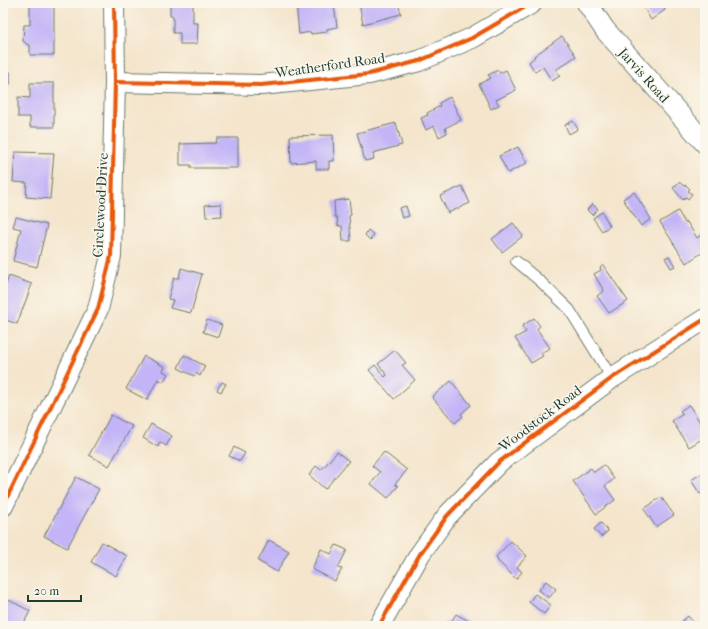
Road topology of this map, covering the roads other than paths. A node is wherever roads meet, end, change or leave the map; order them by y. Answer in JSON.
{"nodes":[{"id":1,"x":114,"y":3,"type":"edge"},
{"id":2,"x":532,"y":3,"type":"edge"},
{"id":3,"x":587,"y":3,"type":"edge"},
{"id":4,"x":116,"y":82,"type":"junction"},
{"id":5,"x":705,"y":143,"type":"edge"},
{"id":6,"x":516,"y":261,"type":"dead end"},
{"id":7,"x":705,"y":319,"type":"edge"},
{"id":8,"x":612,"y":378,"type":"junction"},
{"id":9,"x":3,"y":506,"type":"edge"},
{"id":10,"x":379,"y":626,"type":"edge"}],
"edges":[{"from":1,"to":4,"type":"street","name":"Circlewood Drive"},
{"from":2,"to":4,"type":"street","name":"Weatherford Road"},
{"from":3,"to":5,"type":"street","name":"Jarvis Road"},
{"from":4,"to":9,"type":"street","name":"Circlewood Drive"},
{"from":6,"to":8,"type":"lane"},
{"from":7,"to":8,"type":"street","name":"Woodstock Road"},
{"from":8,"to":10,"type":"street","name":"Woodstock Road"}]}
